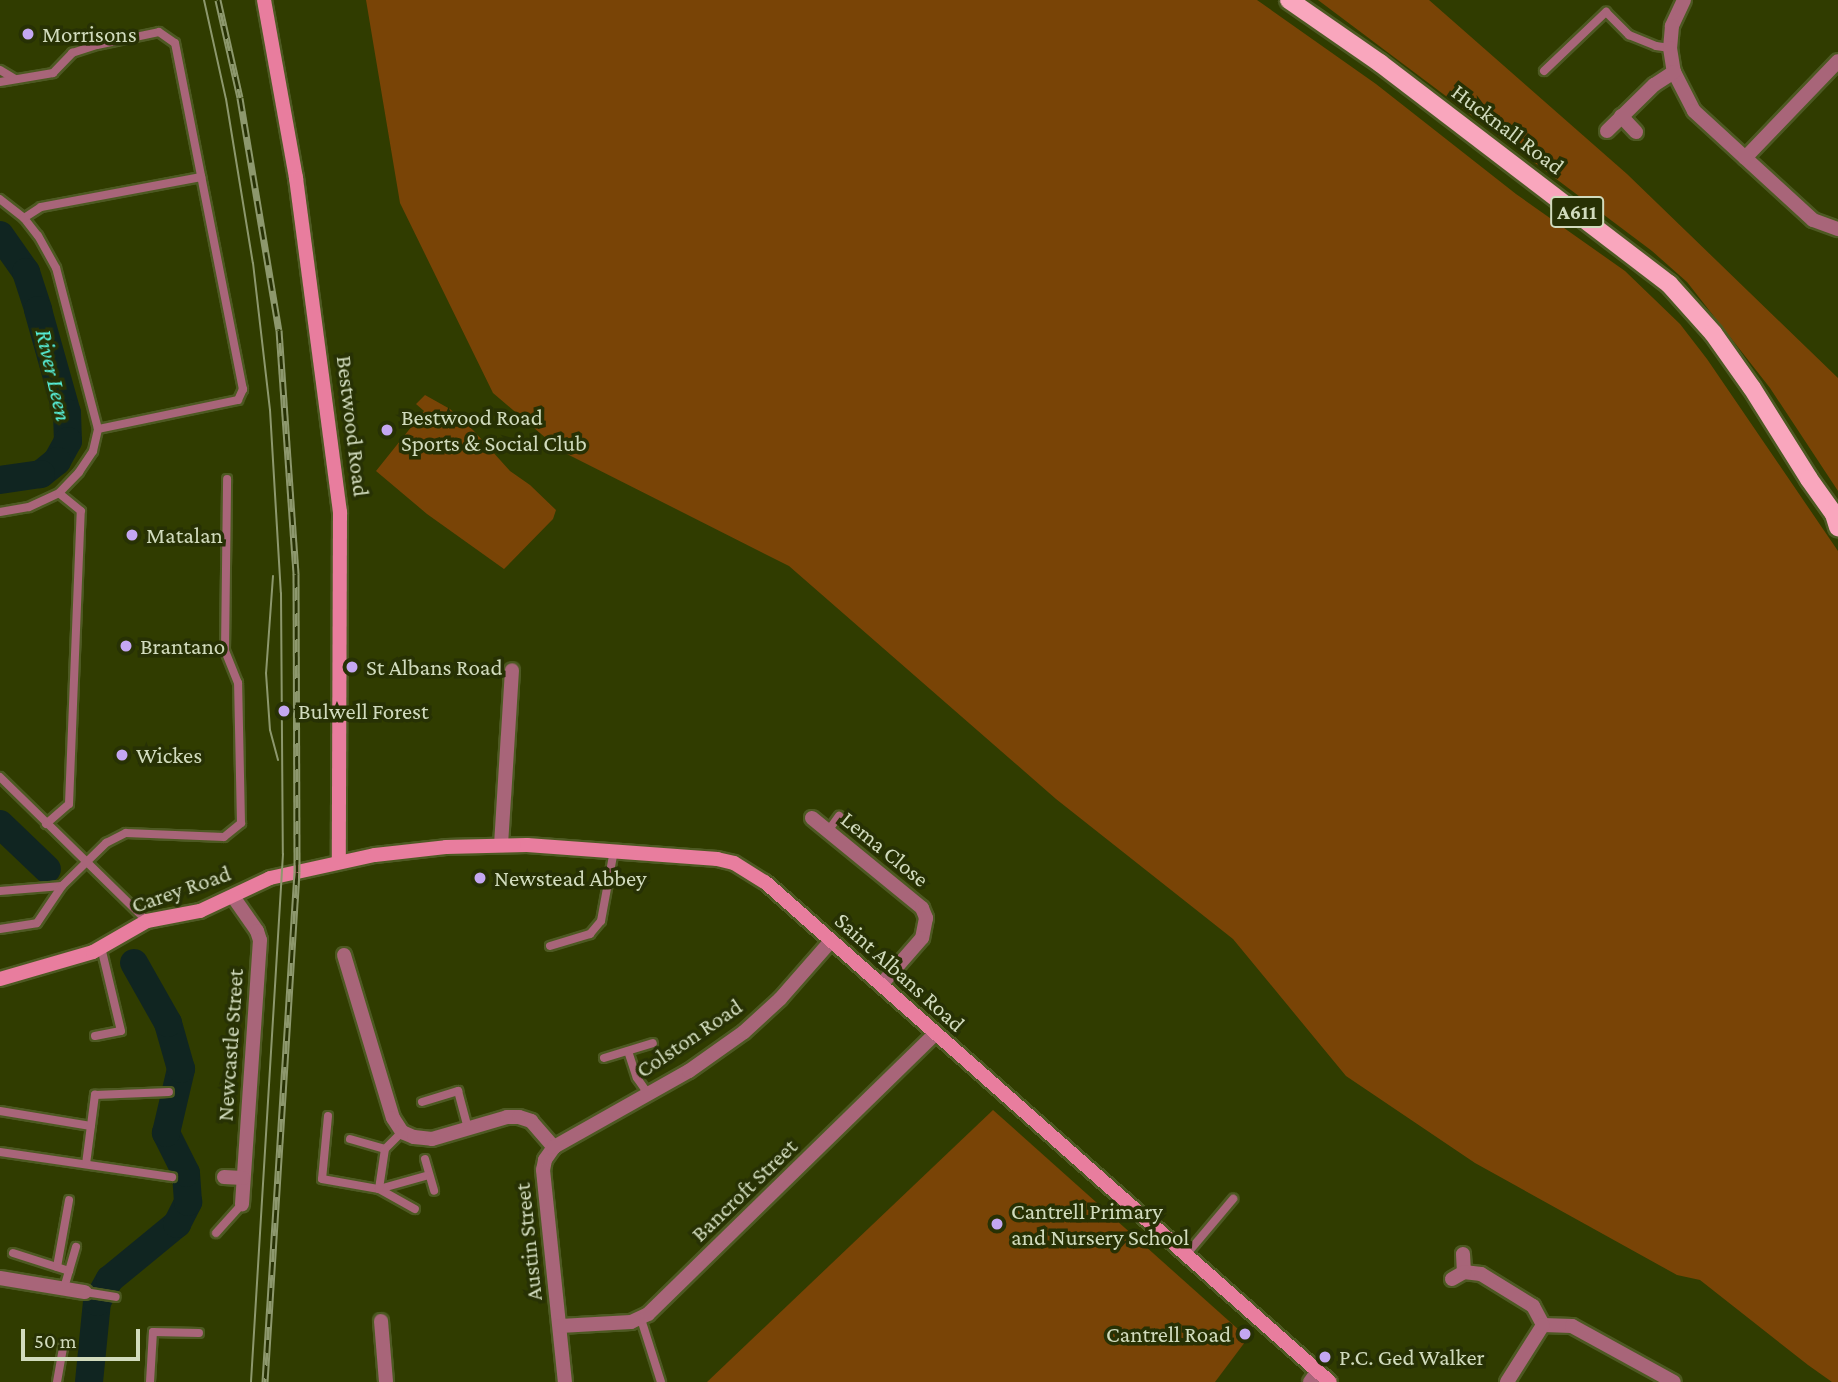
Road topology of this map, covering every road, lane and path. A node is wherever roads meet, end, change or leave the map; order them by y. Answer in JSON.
{"nodes":[{"id":1,"x":264,"y":0,"type":"edge"},
{"id":2,"x":1289,"y":0,"type":"edge"},
{"id":3,"x":1684,"y":0,"type":"edge"},
{"id":4,"x":1670,"y":48,"type":"junction"},
{"id":5,"x":1838,"y":61,"type":"edge"},
{"id":6,"x":0,"y":70,"type":"edge"},
{"id":7,"x":1544,"y":71,"type":"dead end"},
{"id":8,"x":1674,"y":72,"type":"junction"},
{"id":9,"x":15,"y":79,"type":"junction"},
{"id":10,"x":0,"y":82,"type":"edge"},
{"id":11,"x":1621,"y":116,"type":"junction"},
{"id":12,"x":1607,"y":131,"type":"dead end"},
{"id":13,"x":1636,"y":132,"type":"dead end"},
{"id":14,"x":1745,"y":158,"type":"junction"},
{"id":15,"x":201,"y":177,"type":"junction"},
{"id":16,"x":0,"y":200,"type":"edge"},
{"id":17,"x":24,"y":218,"type":"junction"},
{"id":18,"x":1838,"y":229,"type":"edge"},
{"id":19,"x":98,"y":429,"type":"junction"},
{"id":20,"x":227,"y":479,"type":"dead end"},
{"id":21,"x":60,"y":493,"type":"junction"},
{"id":22,"x":0,"y":512,"type":"edge"},
{"id":23,"x":1837,"y":519,"type":"edge"},
{"id":24,"x":512,"y":670,"type":"dead end"},
{"id":25,"x":0,"y":777,"type":"edge"},
{"id":26,"x":839,"y":816,"type":"dead end"},
{"id":27,"x":812,"y":818,"type":"dead end"},
{"id":28,"x":46,"y":824,"type":"junction"},
{"id":29,"x":828,"y":831,"type":"junction"},
{"id":30,"x":501,"y":845,"type":"junction"},
{"id":31,"x":614,"y":850,"type":"junction"},
{"id":32,"x":339,"y":861,"type":"junction"},
{"id":33,"x":86,"y":862,"type":"junction"},
{"id":34,"x":62,"y":886,"type":"junction"},
{"id":35,"x":0,"y":891,"type":"edge"},
{"id":36,"x":234,"y":898,"type":"junction"},
{"id":37,"x":147,"y":921,"type":"junction"},
{"id":38,"x":0,"y":929,"type":"edge"},
{"id":39,"x":831,"y":941,"type":"junction"},
{"id":40,"x":550,"y":946,"type":"dead end"},
{"id":41,"x":102,"y":947,"type":"junction"},
{"id":42,"x":344,"y":955,"type":"dead end"},
{"id":43,"x":0,"y":979,"type":"edge"},
{"id":44,"x":881,"y":985,"type":"junction"},
{"id":45,"x":935,"y":1034,"type":"junction"},
{"id":46,"x":95,"y":1036,"type":"dead end"},
{"id":47,"x":653,"y":1043,"type":"dead end"},
{"id":48,"x":628,"y":1051,"type":"junction"},
{"id":49,"x":604,"y":1058,"type":"dead end"},
{"id":50,"x":169,"y":1092,"type":"dead end"},
{"id":51,"x":648,"y":1094,"type":"junction"},
{"id":52,"x":422,"y":1102,"type":"dead end"},
{"id":53,"x":0,"y":1111,"type":"edge"},
{"id":54,"x":328,"y":1116,"type":"dead end"},
{"id":55,"x":91,"y":1125,"type":"junction"},
{"id":56,"x":468,"y":1129,"type":"junction"},
{"id":57,"x":402,"y":1132,"type":"junction"},
{"id":58,"x":350,"y":1139,"type":"dead end"},
{"id":59,"x":554,"y":1147,"type":"junction"},
{"id":60,"x":385,"y":1149,"type":"junction"},
{"id":61,"x":0,"y":1152,"type":"edge"},
{"id":62,"x":425,"y":1159,"type":"dead end"},
{"id":63,"x":86,"y":1164,"type":"junction"},
{"id":64,"x":429,"y":1175,"type":"junction"},
{"id":65,"x":172,"y":1177,"type":"dead end"},
{"id":66,"x":223,"y":1177,"type":"dead end"},
{"id":67,"x":243,"y":1178,"type":"junction"},
{"id":68,"x":379,"y":1189,"type":"junction"},
{"id":69,"x":434,"y":1191,"type":"dead end"},
{"id":70,"x":1233,"y":1199,"type":"dead end"},
{"id":71,"x":69,"y":1200,"type":"dead end"},
{"id":72,"x":242,"y":1204,"type":"joint"},
{"id":73,"x":415,"y":1209,"type":"dead end"},
{"id":74,"x":216,"y":1233,"type":"dead end"},
{"id":75,"x":76,"y":1247,"type":"dead end"},
{"id":76,"x":13,"y":1253,"type":"dead end"},
{"id":77,"x":1463,"y":1254,"type":"dead end"},
{"id":78,"x":1185,"y":1256,"type":"junction"},
{"id":79,"x":57,"y":1267,"type":"junction"},
{"id":80,"x":69,"y":1271,"type":"junction"},
{"id":81,"x":0,"y":1278,"type":"edge"},
{"id":82,"x":64,"y":1288,"type":"junction"},
{"id":83,"x":85,"y":1292,"type":"joint"},
{"id":84,"x":116,"y":1297,"type":"dead end"},
{"id":85,"x":641,"y":1319,"type":"junction"},
{"id":86,"x":381,"y":1321,"type":"dead end"},
{"id":87,"x":1543,"y":1325,"type":"junction"},
{"id":88,"x":560,"y":1326,"type":"junction"},
{"id":89,"x":199,"y":1333,"type":"dead end"},
{"id":90,"x":64,"y":1344,"type":"dead end"},
{"id":91,"x":1314,"y":1377,"type":"edge"},
{"id":92,"x":57,"y":1382,"type":"edge"},
{"id":93,"x":150,"y":1382,"type":"edge"},
{"id":94,"x":386,"y":1382,"type":"edge"},
{"id":95,"x":565,"y":1382,"type":"edge"},
{"id":96,"x":661,"y":1382,"type":"edge"},
{"id":97,"x":1330,"y":1382,"type":"edge"},
{"id":98,"x":1507,"y":1382,"type":"edge"},
{"id":99,"x":1674,"y":1382,"type":"edge"}],
"edges":[{"from":1,"to":32,"type":"street","name":"Bestwood Road"},
{"from":2,"to":23,"type":"main road","name":"Hucknall Road","number":"A611"},
{"from":3,"to":4,"type":"street"},
{"from":4,"to":7,"type":"lane"},
{"from":4,"to":8,"type":"street"},
{"from":5,"to":14,"type":"street"},
{"from":6,"to":9,"type":"lane"},
{"from":8,"to":11,"type":"street"},
{"from":8,"to":14,"type":"street"},
{"from":9,"to":10,"type":"lane"},
{"from":9,"to":15,"type":"lane"},
{"from":11,"to":12,"type":"street"},
{"from":11,"to":13,"type":"street"},
{"from":14,"to":18,"type":"street"},
{"from":15,"to":17,"type":"lane"},
{"from":15,"to":19,"type":"lane"},
{"from":16,"to":17,"type":"lane"},
{"from":17,"to":19,"type":"lane"},
{"from":19,"to":21,"type":"lane"},
{"from":20,"to":33,"type":"lane"},
{"from":21,"to":22,"type":"lane"},
{"from":21,"to":28,"type":"lane"},
{"from":24,"to":30,"type":"street"},
{"from":25,"to":28,"type":"lane"},
{"from":26,"to":29,"type":"lane"},
{"from":27,"to":29,"type":"street","name":"Lema Close"},
{"from":28,"to":33,"type":"lane"},
{"from":29,"to":44,"type":"street","name":"Lema Close"},
{"from":30,"to":31,"type":"street","name":"Saint Albans Road"},
{"from":30,"to":32,"type":"street","name":"Saint Albans Road"},
{"from":31,"to":39,"type":"street","name":"Saint Albans Road"},
{"from":31,"to":40,"type":"lane"},
{"from":32,"to":36,"type":"street","name":"Carey Road"},
{"from":33,"to":34,"type":"lane"},
{"from":33,"to":37,"type":"lane"},
{"from":34,"to":35,"type":"lane"},
{"from":34,"to":38,"type":"lane"},
{"from":36,"to":37,"type":"street","name":"Carey Road"},
{"from":36,"to":67,"type":"street","name":"Newcastle Street"},
{"from":37,"to":41,"type":"street","name":"Carey Road"},
{"from":39,"to":44,"type":"street","name":"Saint Albans Road"},
{"from":39,"to":51,"type":"street","name":"Colston Road"},
{"from":41,"to":43,"type":"street","name":"Carey Road"},
{"from":41,"to":46,"type":"lane"},
{"from":42,"to":57,"type":"street"},
{"from":44,"to":45,"type":"street","name":"Saint Albans Road"},
{"from":45,"to":78,"type":"street","name":"Saint Albans Road"},
{"from":45,"to":85,"type":"street","name":"Bancroft Street"},
{"from":47,"to":48,"type":"lane"},
{"from":48,"to":49,"type":"lane"},
{"from":48,"to":51,"type":"lane"},
{"from":50,"to":55,"type":"lane"},
{"from":51,"to":59,"type":"street","name":"Colston Road"},
{"from":52,"to":56,"type":"lane"},
{"from":53,"to":55,"type":"lane"},
{"from":54,"to":68,"type":"lane"},
{"from":55,"to":63,"type":"lane"},
{"from":56,"to":57,"type":"street"},
{"from":56,"to":59,"type":"street"},
{"from":57,"to":60,"type":"lane"},
{"from":58,"to":60,"type":"lane"},
{"from":59,"to":88,"type":"street","name":"Austin Street"},
{"from":60,"to":68,"type":"lane"},
{"from":61,"to":63,"type":"lane"},
{"from":62,"to":64,"type":"lane"},
{"from":63,"to":65,"type":"lane"},
{"from":64,"to":68,"type":"lane"},
{"from":64,"to":69,"type":"lane"},
{"from":66,"to":67,"type":"street"},
{"from":67,"to":72,"type":"street","name":"Newcastle Street"},
{"from":68,"to":73,"type":"lane"},
{"from":70,"to":78,"type":"lane"},
{"from":71,"to":79,"type":"lane"},
{"from":72,"to":74,"type":"lane"},
{"from":75,"to":80,"type":"lane"},
{"from":76,"to":79,"type":"lane"},
{"from":77,"to":87,"type":"street"},
{"from":78,"to":91,"type":"street","name":"Saint Albans Road"},
{"from":79,"to":80,"type":"lane"},
{"from":80,"to":82,"type":"lane"},
{"from":81,"to":82,"type":"street"},
{"from":82,"to":83,"type":"street"},
{"from":83,"to":84,"type":"lane"},
{"from":85,"to":88,"type":"street"},
{"from":85,"to":96,"type":"lane"},
{"from":86,"to":94,"type":"street"},
{"from":87,"to":98,"type":"street"},
{"from":87,"to":99,"type":"street"},
{"from":88,"to":95,"type":"street","name":"Austin Street"},
{"from":89,"to":93,"type":"lane"},
{"from":90,"to":92,"type":"lane"},
{"from":91,"to":97,"type":"street","name":"Saint Albans Road"}]}
